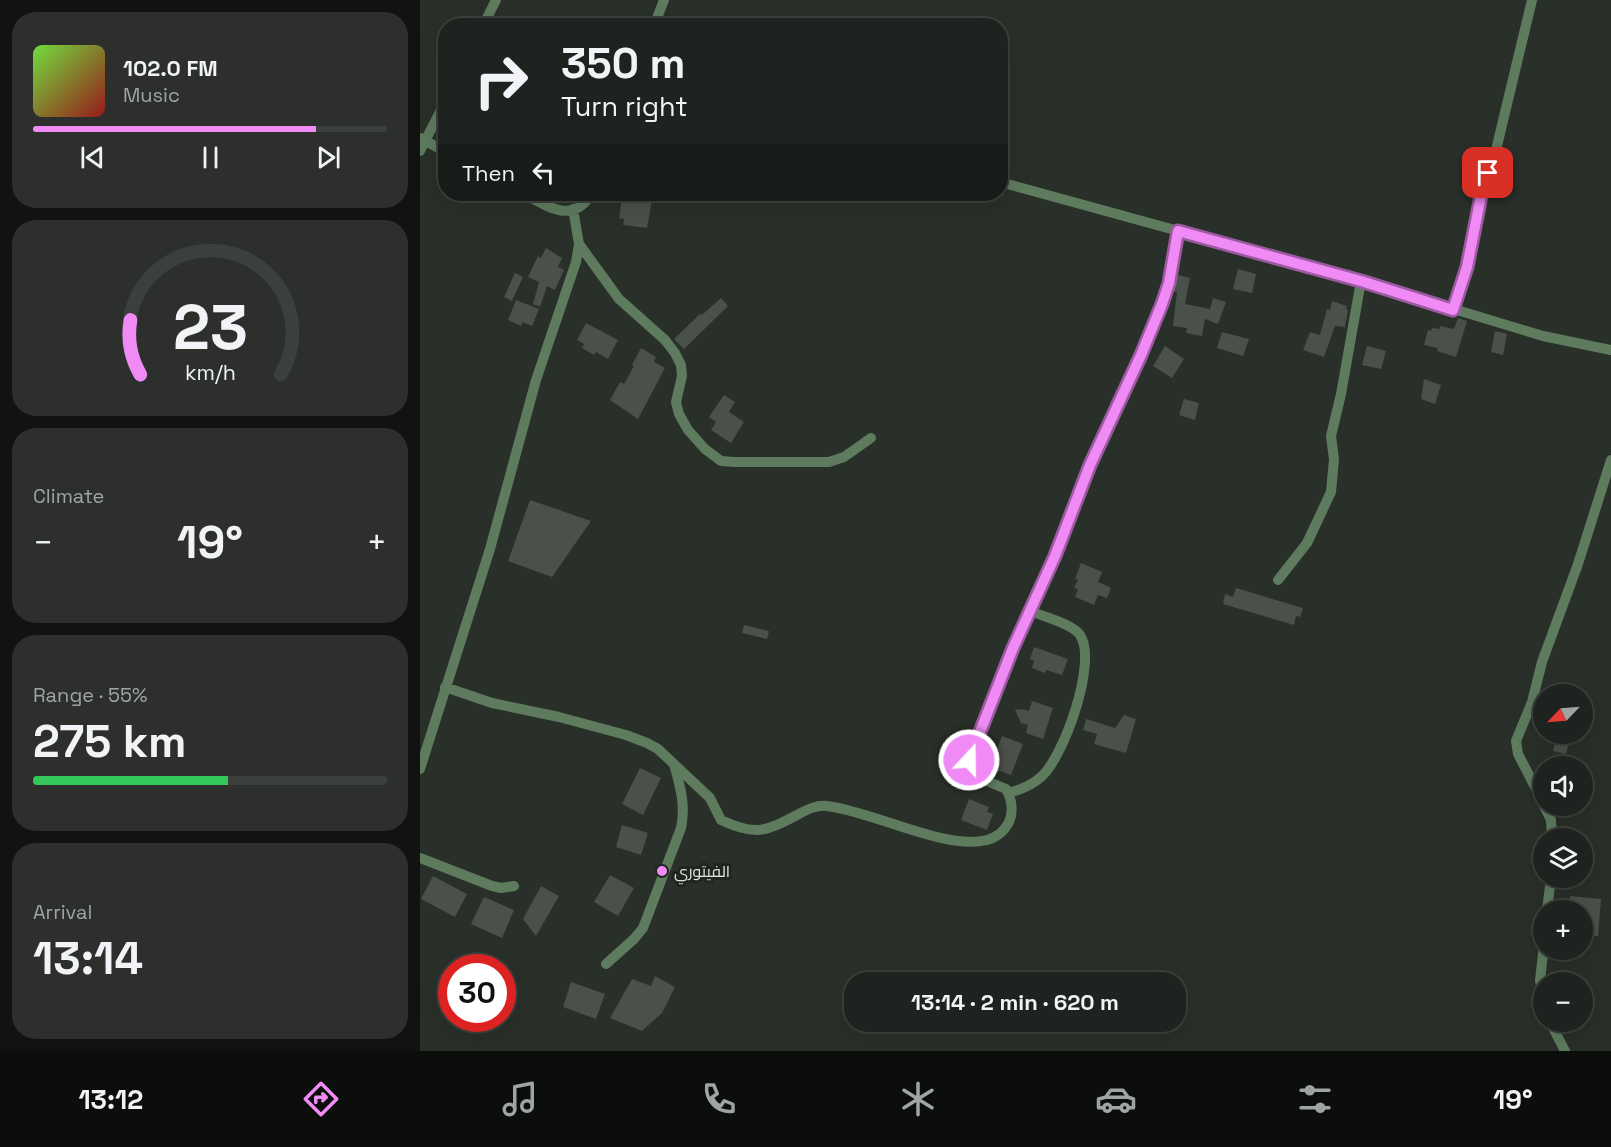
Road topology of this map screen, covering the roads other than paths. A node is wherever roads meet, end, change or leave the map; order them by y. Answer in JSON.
{"nodes":[{"id":1,"x":496,"y":0,"type":"edge"},
{"id":2,"x":664,"y":0,"type":"edge"},
{"id":3,"x":1532,"y":0,"type":"edge"},
{"id":4,"x":487,"y":18,"type":"edge"},
{"id":5,"x":657,"y":18,"type":"edge"},
{"id":6,"x":438,"y":115,"type":"edge"},
{"id":7,"x":422,"y":144,"type":"edge"},
{"id":8,"x":438,"y":149,"type":"edge"},
{"id":9,"x":1008,"y":184,"type":"edge"},
{"id":10,"x":538,"y":201,"type":"edge"},
{"id":11,"x":585,"y":201,"type":"edge"},
{"id":12,"x":573,"y":209,"type":"junction"},
{"id":13,"x":1178,"y":231,"type":"junction"},
{"id":14,"x":579,"y":244,"type":"junction"},
{"id":15,"x":1361,"y":281,"type":"junction"},
{"id":16,"x":1453,"y":310,"type":"junction"},
{"id":17,"x":1611,"y":350,"type":"edge"},
{"id":18,"x":871,"y":438,"type":"dead end"},
{"id":19,"x":1611,"y":460,"type":"edge"},
{"id":20,"x":1278,"y":580,"type":"dead end"},
{"id":21,"x":1030,"y":611,"type":"junction"},
{"id":22,"x":446,"y":687,"type":"junction"},
{"id":23,"x":674,"y":764,"type":"junction"},
{"id":24,"x":420,"y":769,"type":"edge"},
{"id":25,"x":1533,"y":783,"type":"edge"},
{"id":26,"x":1008,"y":793,"type":"junction"},
{"id":27,"x":420,"y":858,"type":"edge"},
{"id":28,"x":514,"y":886,"type":"dead end"},
{"id":29,"x":606,"y":964,"type":"dead end"},
{"id":30,"x":1555,"y":1032,"type":"edge"},
{"id":31,"x":1565,"y":1051,"type":"edge"}],
"edges":[{"from":1,"to":4,"type":"street"},
{"from":2,"to":5,"type":"street"},
{"from":3,"to":16,"type":"street"},
{"from":6,"to":7,"type":"street"},
{"from":7,"to":8,"type":"street"},
{"from":9,"to":13,"type":"street"},
{"from":10,"to":12,"type":"street"},
{"from":11,"to":12,"type":"street"},
{"from":12,"to":14,"type":"street"},
{"from":13,"to":15,"type":"street"},
{"from":13,"to":21,"type":"street"},
{"from":14,"to":18,"type":"street"},
{"from":14,"to":22,"type":"street"},
{"from":15,"to":16,"type":"street"},
{"from":15,"to":20,"type":"street"},
{"from":16,"to":17,"type":"street"},
{"from":19,"to":25,"type":"street"},
{"from":21,"to":26,"type":"street"},
{"from":21,"to":26,"type":"street"},
{"from":22,"to":23,"type":"street"},
{"from":22,"to":24,"type":"street"},
{"from":23,"to":26,"type":"street"},
{"from":23,"to":29,"type":"street"},
{"from":27,"to":28,"type":"street"},
{"from":30,"to":31,"type":"street"}]}
